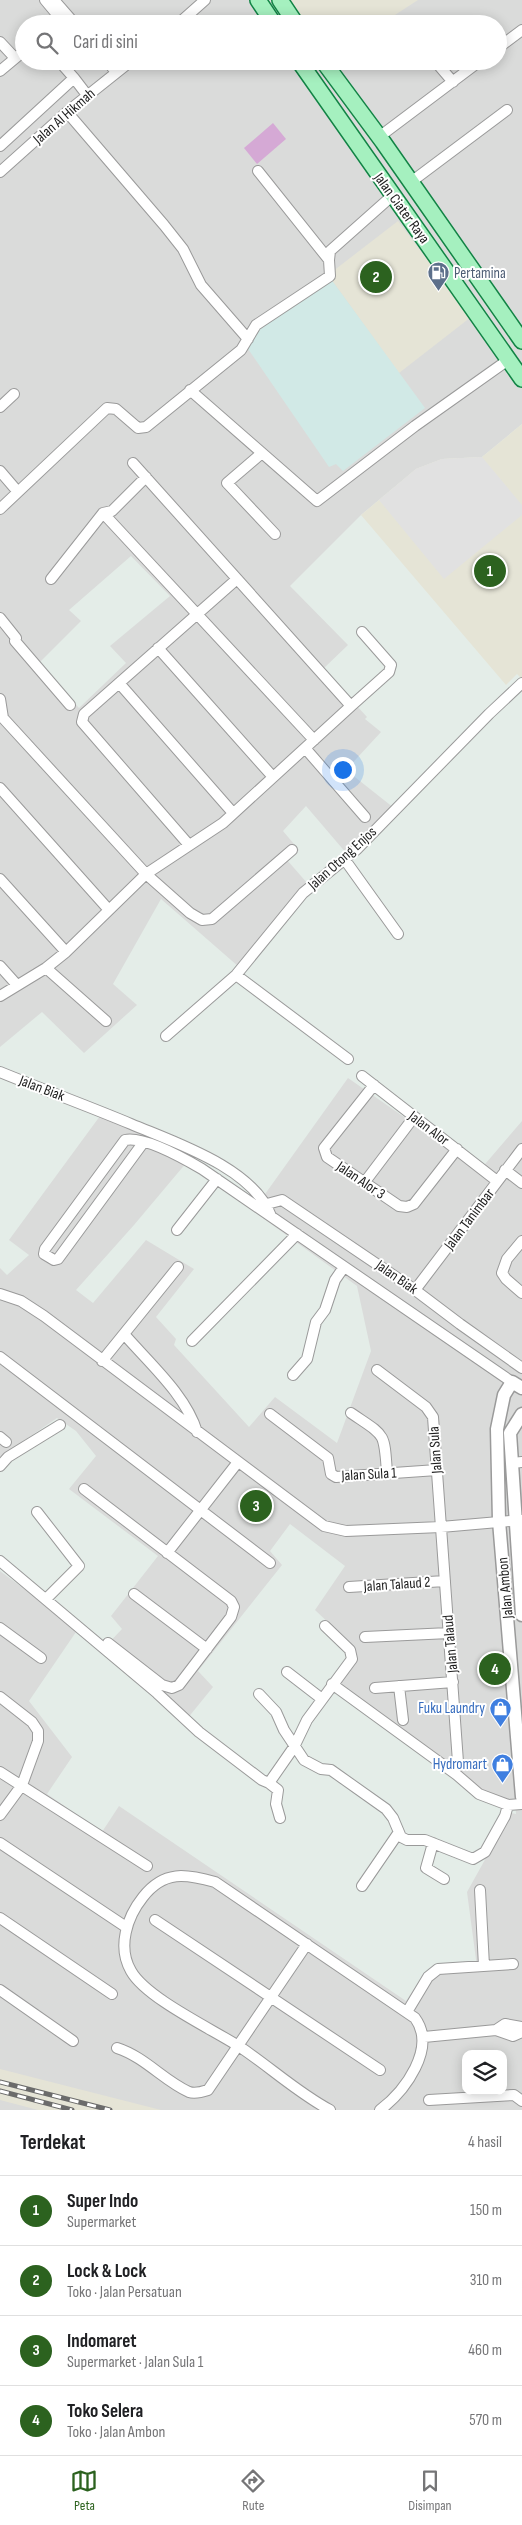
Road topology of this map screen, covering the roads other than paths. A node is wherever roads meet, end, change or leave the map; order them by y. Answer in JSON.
{"nodes":[{"id":1,"x":45,"y":0,"type":"edge"},
{"id":2,"x":54,"y":0,"type":"edge"},
{"id":3,"x":205,"y":0,"type":"edge"},
{"id":4,"x":258,"y":0,"type":"edge"},
{"id":5,"x":280,"y":0,"type":"edge"},
{"id":6,"x":58,"y":15,"type":"edge"},
{"id":7,"x":66,"y":15,"type":"edge"},
{"id":8,"x":188,"y":15,"type":"edge"},
{"id":9,"x":268,"y":15,"type":"edge"},
{"id":10,"x":290,"y":15,"type":"edge"},
{"id":11,"x":522,"y":30,"type":"edge"},
{"id":12,"x":507,"y":41,"type":"edge"},
{"id":13,"x":0,"y":42,"type":"edge"},
{"id":14,"x":15,"y":58,"type":"joint"},
{"id":15,"x":67,"y":70,"type":"edge"},
{"id":16,"x":119,"y":70,"type":"edge"},
{"id":17,"x":305,"y":70,"type":"edge"},
{"id":18,"x":330,"y":70,"type":"edge"},
{"id":19,"x":443,"y":70,"type":"edge"},
{"id":20,"x":468,"y":70,"type":"edge"},
{"id":21,"x":0,"y":71,"type":"edge"},
{"id":22,"x":116,"y":72,"type":"joint"},
{"id":23,"x":74,"y":78,"type":"junction"},
{"id":24,"x":453,"y":82,"type":"junction"},
{"id":25,"x":87,"y":95,"type":"junction"},
{"id":26,"x":506,"y":110,"type":"dead end"},
{"id":27,"x":67,"y":112,"type":"junction"},
{"id":28,"x":360,"y":112,"type":"junction"},
{"id":29,"x":341,"y":124,"type":"junction"},
{"id":30,"x":379,"y":137,"type":"junction"},
{"id":31,"x":0,"y":146,"type":"edge"},
{"id":32,"x":258,"y":171,"type":"dead end"},
{"id":33,"x":0,"y":172,"type":"edge"},
{"id":34,"x":412,"y":182,"type":"junction"},
{"id":35,"x":393,"y":195,"type":"junction"},
{"id":36,"x":329,"y":260,"type":"junction"},
{"id":37,"x":488,"y":292,"type":"junction"},
{"id":38,"x":469,"y":304,"type":"junction"},
{"id":39,"x":248,"y":339,"type":"junction"},
{"id":40,"x":522,"y":341,"type":"edge"},
{"id":41,"x":508,"y":360,"type":"junction"},
{"id":42,"x":522,"y":379,"type":"edge"},
{"id":43,"x":190,"y":390,"type":"junction"},
{"id":44,"x":14,"y":394,"type":"dead end"},
{"id":45,"x":0,"y":407,"type":"edge"},
{"id":46,"x":262,"y":454,"type":"junction"},
{"id":47,"x":133,"y":463,"type":"dead end"},
{"id":48,"x":0,"y":471,"type":"edge"},
{"id":49,"x":146,"y":477,"type":"junction"},
{"id":50,"x":18,"y":492,"type":"junction"},
{"id":51,"x":0,"y":509,"type":"edge"},
{"id":52,"x":103,"y":513,"type":"junction"},
{"id":53,"x":275,"y":534,"type":"dead end"},
{"id":54,"x":51,"y":579,"type":"dead end"},
{"id":55,"x":237,"y":579,"type":"junction"},
{"id":56,"x":198,"y":613,"type":"junction"},
{"id":57,"x":0,"y":618,"type":"edge"},
{"id":58,"x":362,"y":632,"type":"dead end"},
{"id":59,"x":158,"y":648,"type":"junction"},
{"id":60,"x":119,"y":683,"type":"junction"},
{"id":61,"x":522,"y":683,"type":"edge"},
{"id":62,"x":0,"y":699,"type":"edge"},
{"id":63,"x":70,"y":705,"type":"dead end"},
{"id":64,"x":351,"y":706,"type":"junction"},
{"id":65,"x":2,"y":720,"type":"edge"},
{"id":66,"x":314,"y":740,"type":"junction"},
{"id":67,"x":305,"y":748,"type":"junction"},
{"id":68,"x":273,"y":777,"type":"junction"},
{"id":69,"x":0,"y":788,"type":"edge"},
{"id":70,"x":233,"y":813,"type":"junction"},
{"id":71,"x":365,"y":818,"type":"dead end"},
{"id":72,"x":189,"y":845,"type":"junction"},
{"id":73,"x":292,"y":850,"type":"dead end"},
{"id":74,"x":345,"y":860,"type":"junction"},
{"id":75,"x":146,"y":874,"type":"junction"},
{"id":76,"x":0,"y":880,"type":"edge"},
{"id":77,"x":108,"y":910,"type":"junction"},
{"id":78,"x":398,"y":934,"type":"dead end"},
{"id":79,"x":66,"y":952,"type":"junction"},
{"id":80,"x":0,"y":966,"type":"edge"},
{"id":81,"x":46,"y":968,"type":"junction"},
{"id":82,"x":236,"y":975,"type":"junction"},
{"id":83,"x":17,"y":985,"type":"junction"},
{"id":84,"x":0,"y":996,"type":"edge"},
{"id":85,"x":106,"y":1021,"type":"dead end"},
{"id":86,"x":166,"y":1036,"type":"dead end"},
{"id":87,"x":348,"y":1059,"type":"dead end"},
{"id":88,"x":0,"y":1072,"type":"edge"},
{"id":89,"x":362,"y":1076,"type":"dead end"},
{"id":90,"x":374,"y":1086,"type":"junction"},
{"id":91,"x":414,"y":1117,"type":"junction"},
{"id":92,"x":142,"y":1143,"type":"junction"},
{"id":93,"x":456,"y":1149,"type":"junction"},
{"id":94,"x":522,"y":1149,"type":"edge"},
{"id":95,"x":505,"y":1170,"type":"junction"},
{"id":96,"x":217,"y":1179,"type":"junction"},
{"id":97,"x":497,"y":1181,"type":"junction"},
{"id":98,"x":364,"y":1183,"type":"junction"},
{"id":99,"x":522,"y":1183,"type":"edge"},
{"id":100,"x":84,"y":1195,"type":"junction"},
{"id":101,"x":98,"y":1204,"type":"junction"},
{"id":102,"x":267,"y":1204,"type":"junction"},
{"id":103,"x":272,"y":1216,"type":"junction"},
{"id":104,"x":177,"y":1230,"type":"dead end"},
{"id":105,"x":297,"y":1234,"type":"junction"},
{"id":106,"x":522,"y":1241,"type":"edge"},
{"id":107,"x":178,"y":1267,"type":"dead end"},
{"id":108,"x":344,"y":1267,"type":"junction"},
{"id":109,"x":415,"y":1290,"type":"junction"},
{"id":110,"x":522,"y":1293,"type":"edge"},
{"id":111,"x":1,"y":1296,"type":"edge"},
{"id":112,"x":124,"y":1334,"type":"junction"},
{"id":113,"x":192,"y":1341,"type":"dead end"},
{"id":114,"x":0,"y":1357,"type":"edge"},
{"id":115,"x":102,"y":1361,"type":"junction"},
{"id":116,"x":522,"y":1368,"type":"edge"},
{"id":117,"x":377,"y":1370,"type":"dead end"},
{"id":118,"x":293,"y":1375,"type":"dead end"},
{"id":119,"x":517,"y":1385,"type":"edge"},
{"id":120,"x":351,"y":1413,"type":"dead end"},
{"id":121,"x":270,"y":1414,"type":"dead end"},
{"id":122,"x":522,"y":1414,"type":"edge"},
{"id":123,"x":60,"y":1425,"type":"dead end"},
{"id":124,"x":197,"y":1432,"type":"junction"},
{"id":125,"x":238,"y":1462,"type":"junction"},
{"id":126,"x":517,"y":1463,"type":"edge"},
{"id":127,"x":0,"y":1466,"type":"edge"},
{"id":128,"x":437,"y":1470,"type":"junction"},
{"id":129,"x":387,"y":1474,"type":"junction"},
{"id":130,"x":84,"y":1490,"type":"dead end"},
{"id":131,"x":201,"y":1510,"type":"junction"},
{"id":132,"x":37,"y":1512,"type":"dead end"},
{"id":133,"x":499,"y":1520,"type":"junction"},
{"id":134,"x":518,"y":1520,"type":"edge"},
{"id":135,"x":441,"y":1527,"type":"junction"},
{"id":136,"x":168,"y":1553,"type":"junction"},
{"id":137,"x":0,"y":1561,"type":"edge"},
{"id":138,"x":270,"y":1563,"type":"dead end"},
{"id":139,"x":445,"y":1581,"type":"junction"},
{"id":140,"x":349,"y":1588,"type":"dead end"},
{"id":141,"x":134,"y":1594,"type":"dead end"},
{"id":142,"x":46,"y":1599,"type":"junction"},
{"id":143,"x":522,"y":1615,"type":"edge"},
{"id":144,"x":325,"y":1626,"type":"dead end"},
{"id":145,"x":0,"y":1628,"type":"edge"},
{"id":146,"x":449,"y":1633,"type":"junction"},
{"id":147,"x":365,"y":1637,"type":"dead end"},
{"id":148,"x":108,"y":1643,"type":"dead end"},
{"id":149,"x":207,"y":1649,"type":"junction"},
{"id":150,"x":41,"y":1658,"type":"dead end"},
{"id":151,"x":287,"y":1672,"type":"dead end"},
{"id":152,"x":453,"y":1682,"type":"junction"},
{"id":153,"x":332,"y":1684,"type":"junction"},
{"id":154,"x":400,"y":1686,"type":"junction"},
{"id":155,"x":375,"y":1688,"type":"dead end"},
{"id":156,"x":259,"y":1694,"type":"dead end"},
{"id":157,"x":0,"y":1696,"type":"edge"},
{"id":158,"x":322,"y":1699,"type":"junction"},
{"id":159,"x":403,"y":1720,"type":"dead end"},
{"id":160,"x":294,"y":1746,"type":"junction"},
{"id":161,"x":458,"y":1762,"type":"dead end"},
{"id":162,"x":0,"y":1772,"type":"edge"},
{"id":163,"x":270,"y":1782,"type":"junction"},
{"id":164,"x":22,"y":1785,"type":"junction"},
{"id":165,"x":522,"y":1795,"type":"edge"},
{"id":166,"x":522,"y":1804,"type":"edge"},
{"id":167,"x":508,"y":1805,"type":"junction"},
{"id":168,"x":0,"y":1815,"type":"edge"},
{"id":169,"x":280,"y":1818,"type":"dead end"},
{"id":170,"x":399,"y":1832,"type":"junction"},
{"id":171,"x":0,"y":1843,"type":"edge"},
{"id":172,"x":433,"y":1843,"type":"junction"},
{"id":173,"x":147,"y":1866,"type":"dead end"},
{"id":174,"x":444,"y":1879,"type":"dead end"},
{"id":175,"x":362,"y":1886,"type":"dead end"},
{"id":176,"x":480,"y":1890,"type":"dead end"},
{"id":177,"x":0,"y":1918,"type":"edge"},
{"id":178,"x":155,"y":1920,"type":"dead end"},
{"id":179,"x":126,"y":1927,"type":"junction"},
{"id":180,"x":307,"y":1944,"type":"junction"},
{"id":181,"x":513,"y":1964,"type":"dead end"},
{"id":182,"x":484,"y":1966,"type":"junction"},
{"id":183,"x":0,"y":1990,"type":"edge"},
{"id":184,"x":112,"y":1994,"type":"dead end"},
{"id":185,"x":272,"y":1996,"type":"junction"},
{"id":186,"x":407,"y":2012,"type":"junction"},
{"id":187,"x":522,"y":2027,"type":"edge"},
{"id":188,"x":496,"y":2030,"type":"junction"},
{"id":189,"x":522,"y":2032,"type":"edge"},
{"id":190,"x":424,"y":2037,"type":"junction"},
{"id":191,"x":72,"y":2041,"type":"dead end"},
{"id":192,"x":239,"y":2046,"type":"junction"},
{"id":193,"x":118,"y":2048,"type":"dead end"},
{"id":194,"x":380,"y":2070,"type":"dead end"},
{"id":195,"x":429,"y":2100,"type":"dead end"},
{"id":196,"x":522,"y":2101,"type":"edge"},
{"id":197,"x":384,"y":2109,"type":"edge"},
{"id":198,"x":330,"y":2110,"type":"edge"}],
"edges":[{"from":1,"to":6,"type":"street"},
{"from":2,"to":7,"type":"street"},
{"from":3,"to":8,"type":"street"},
{"from":4,"to":9,"type":"main road"},
{"from":5,"to":10,"type":"main road"},
{"from":11,"to":12,"type":"street"},
{"from":13,"to":14,"type":"street"},
{"from":14,"to":21,"type":"street"},
{"from":15,"to":23,"type":"street"},
{"from":16,"to":22,"type":"street","name":"Jalan Al Hikmah"},
{"from":17,"to":29,"type":"main road","name":"Jalan Ciater Raya"},
{"from":18,"to":28,"type":"main road","name":"Jalan Ciater Raya"},
{"from":19,"to":24,"type":"street"},
{"from":20,"to":24,"type":"street"},
{"from":22,"to":25,"type":"street","name":"Jalan Al Hikmah"},
{"from":23,"to":25,"type":"street"},
{"from":23,"to":31,"type":"street"},
{"from":24,"to":30,"type":"street"},
{"from":25,"to":27,"type":"street","name":"Jalan Al Hikmah"},
{"from":26,"to":34,"type":"street"},
{"from":27,"to":33,"type":"street","name":"Jalan Al Hikmah"},
{"from":27,"to":39,"type":"street"},
{"from":28,"to":29,"type":"main road"},
{"from":28,"to":30,"type":"main road","name":"Jalan Ciater Raya"},
{"from":29,"to":35,"type":"main road","name":"Jalan Ciater Raya"},
{"from":30,"to":34,"type":"main road","name":"Jalan Ciater Raya"},
{"from":32,"to":36,"type":"street"},
{"from":34,"to":37,"type":"main road","name":"Jalan Ciater Raya"},
{"from":35,"to":36,"type":"street"},
{"from":35,"to":38,"type":"main road","name":"Jalan Ciater Raya"},
{"from":36,"to":39,"type":"street"},
{"from":37,"to":38,"type":"main road"},
{"from":37,"to":40,"type":"main road","name":"Jalan Ciater Raya"},
{"from":38,"to":41,"type":"main road","name":"Jalan Ciater Raya"},
{"from":39,"to":43,"type":"street"},
{"from":41,"to":42,"type":"main road","name":"Jalan Ciater Raya"},
{"from":41,"to":46,"type":"street"},
{"from":43,"to":46,"type":"street"},
{"from":43,"to":50,"type":"street"},
{"from":44,"to":45,"type":"street"},
{"from":46,"to":53,"type":"street"},
{"from":47,"to":49,"type":"street"},
{"from":48,"to":50,"type":"street"},
{"from":49,"to":52,"type":"street"},
{"from":49,"to":55,"type":"street"},
{"from":50,"to":51,"type":"street"},
{"from":52,"to":54,"type":"street"},
{"from":52,"to":56,"type":"street"},
{"from":55,"to":56,"type":"street"},
{"from":55,"to":64,"type":"street"},
{"from":56,"to":59,"type":"street"},
{"from":56,"to":66,"type":"street"},
{"from":57,"to":63,"type":"street"},
{"from":58,"to":64,"type":"street"},
{"from":59,"to":60,"type":"street"},
{"from":59,"to":68,"type":"street"},
{"from":60,"to":70,"type":"street"},
{"from":60,"to":72,"type":"street"},
{"from":61,"to":74,"type":"street","name":"Jalan Otong Enjos"},
{"from":62,"to":65,"type":"street"},
{"from":64,"to":66,"type":"street"},
{"from":65,"to":75,"type":"street"},
{"from":66,"to":67,"type":"street"},
{"from":67,"to":68,"type":"street"},
{"from":67,"to":71,"type":"street"},
{"from":68,"to":70,"type":"street"},
{"from":69,"to":77,"type":"street"},
{"from":70,"to":72,"type":"street"},
{"from":72,"to":75,"type":"street"},
{"from":73,"to":75,"type":"street"},
{"from":74,"to":78,"type":"street"},
{"from":74,"to":82,"type":"street","name":"Jalan Otong Enjos"},
{"from":75,"to":77,"type":"street"},
{"from":76,"to":79,"type":"street"},
{"from":77,"to":79,"type":"street"},
{"from":79,"to":81,"type":"street"},
{"from":80,"to":83,"type":"street"},
{"from":81,"to":83,"type":"street"},
{"from":81,"to":85,"type":"street"},
{"from":82,"to":86,"type":"street","name":"Jalan Otong Enjos"},
{"from":82,"to":87,"type":"street"},
{"from":83,"to":84,"type":"street"},
{"from":88,"to":102,"type":"street","name":"Jalan Biak"},
{"from":89,"to":90,"type":"street","name":"Jalan Alor"},
{"from":90,"to":91,"type":"street","name":"Jalan Alor"},
{"from":90,"to":98,"type":"street","name":"Jalan Alor 3"},
{"from":91,"to":93,"type":"street","name":"Jalan Alor"},
{"from":91,"to":98,"type":"street"},
{"from":92,"to":96,"type":"street","name":"Jalan Biak"},
{"from":92,"to":100,"type":"street","name":"Jalan Biak"},
{"from":92,"to":101,"type":"street"},
{"from":93,"to":97,"type":"street","name":"Jalan Alor"},
{"from":93,"to":98,"type":"street","name":"Jalan Alor 3"},
{"from":94,"to":95,"type":"street","name":"Jalan Tanimbar"},
{"from":95,"to":97,"type":"street","name":"Jalan Tanimbar"},
{"from":95,"to":99,"type":"street"},
{"from":96,"to":103,"type":"street","name":"Jalan Biak"},
{"from":96,"to":104,"type":"street"},
{"from":97,"to":109,"type":"street","name":"Jalan Tanimbar"},
{"from":100,"to":101,"type":"street"},
{"from":100,"to":101,"type":"street"},
{"from":102,"to":103,"type":"street","name":"Jalan Biak"},
{"from":102,"to":109,"type":"street","name":"Jalan Biak"},
{"from":103,"to":105,"type":"street","name":"Jalan Biak"},
{"from":105,"to":108,"type":"street","name":"Jalan Biak"},
{"from":105,"to":113,"type":"street"},
{"from":106,"to":110,"type":"street"},
{"from":107,"to":112,"type":"street"},
{"from":108,"to":118,"type":"street"},
{"from":108,"to":119,"type":"street","name":"Jalan Biak"},
{"from":109,"to":116,"type":"street","name":"Jalan Biak"},
{"from":111,"to":115,"type":"street"},
{"from":112,"to":115,"type":"street"},
{"from":112,"to":124,"type":"street"},
{"from":114,"to":131,"type":"street"},
{"from":115,"to":124,"type":"street"},
{"from":117,"to":128,"type":"street","name":"Jalan Sula"},
{"from":119,"to":133,"type":"street","name":"Jalan Ambon"},
{"from":120,"to":129,"type":"street"},
{"from":121,"to":129,"type":"street","name":"Jalan Sula 1"},
{"from":122,"to":126,"type":"street","name":"Jalan Ambon"},
{"from":123,"to":127,"type":"street"},
{"from":124,"to":125,"type":"street"},
{"from":125,"to":131,"type":"street"},
{"from":125,"to":135,"type":"street"},
{"from":126,"to":134,"type":"street","name":"Jalan Ambon"},
{"from":128,"to":129,"type":"street","name":"Jalan Sula 1"},
{"from":128,"to":135,"type":"street","name":"Jalan Sula"},
{"from":130,"to":136,"type":"street"},
{"from":131,"to":136,"type":"street"},
{"from":131,"to":138,"type":"street"},
{"from":132,"to":142,"type":"street"},
{"from":133,"to":134,"type":"street"},
{"from":133,"to":135,"type":"street"},
{"from":133,"to":165,"type":"street","name":"Jalan Ambon"},
{"from":134,"to":143,"type":"street","name":"Jalan Ambon"},
{"from":135,"to":139,"type":"street","name":"Jalan Talaud"},
{"from":136,"to":149,"type":"street"},
{"from":137,"to":142,"type":"street"},
{"from":139,"to":140,"type":"street","name":"Jalan Talaud 2"},
{"from":139,"to":146,"type":"street","name":"Jalan Talaud"},
{"from":141,"to":149,"type":"street"},
{"from":142,"to":163,"type":"street"},
{"from":144,"to":153,"type":"street"},
{"from":145,"to":150,"type":"street"},
{"from":146,"to":147,"type":"street"},
{"from":146,"to":152,"type":"street","name":"Jalan Talaud"},
{"from":148,"to":149,"type":"street"},
{"from":151,"to":158,"type":"street"},
{"from":152,"to":154,"type":"street"},
{"from":152,"to":161,"type":"street","name":"Jalan Talaud"},
{"from":153,"to":158,"type":"street"},
{"from":153,"to":167,"type":"street"},
{"from":154,"to":155,"type":"street"},
{"from":154,"to":159,"type":"street"},
{"from":156,"to":160,"type":"street"},
{"from":157,"to":164,"type":"street"},
{"from":158,"to":160,"type":"street"},
{"from":160,"to":163,"type":"street"},
{"from":160,"to":170,"type":"street"},
{"from":162,"to":164,"type":"street"},
{"from":163,"to":169,"type":"street"},
{"from":164,"to":168,"type":"street"},
{"from":164,"to":173,"type":"street"},
{"from":166,"to":167,"type":"street"},
{"from":167,"to":172,"type":"street"},
{"from":170,"to":172,"type":"street"},
{"from":170,"to":175,"type":"street"},
{"from":171,"to":179,"type":"street"},
{"from":172,"to":174,"type":"street"},
{"from":176,"to":182,"type":"street"},
{"from":177,"to":184,"type":"street"},
{"from":178,"to":185,"type":"street"},
{"from":179,"to":180,"type":"street"},
{"from":179,"to":192,"type":"street"},
{"from":180,"to":185,"type":"street"},
{"from":180,"to":186,"type":"street"},
{"from":181,"to":182,"type":"street"},
{"from":182,"to":186,"type":"street"},
{"from":183,"to":191,"type":"street"},
{"from":185,"to":192,"type":"street"},
{"from":185,"to":194,"type":"street"},
{"from":186,"to":190,"type":"street"},
{"from":187,"to":188,"type":"street"},
{"from":188,"to":189,"type":"street"},
{"from":188,"to":190,"type":"street"},
{"from":190,"to":197,"type":"street"},
{"from":192,"to":193,"type":"street"},
{"from":192,"to":198,"type":"street"},
{"from":195,"to":196,"type":"street"}]}
